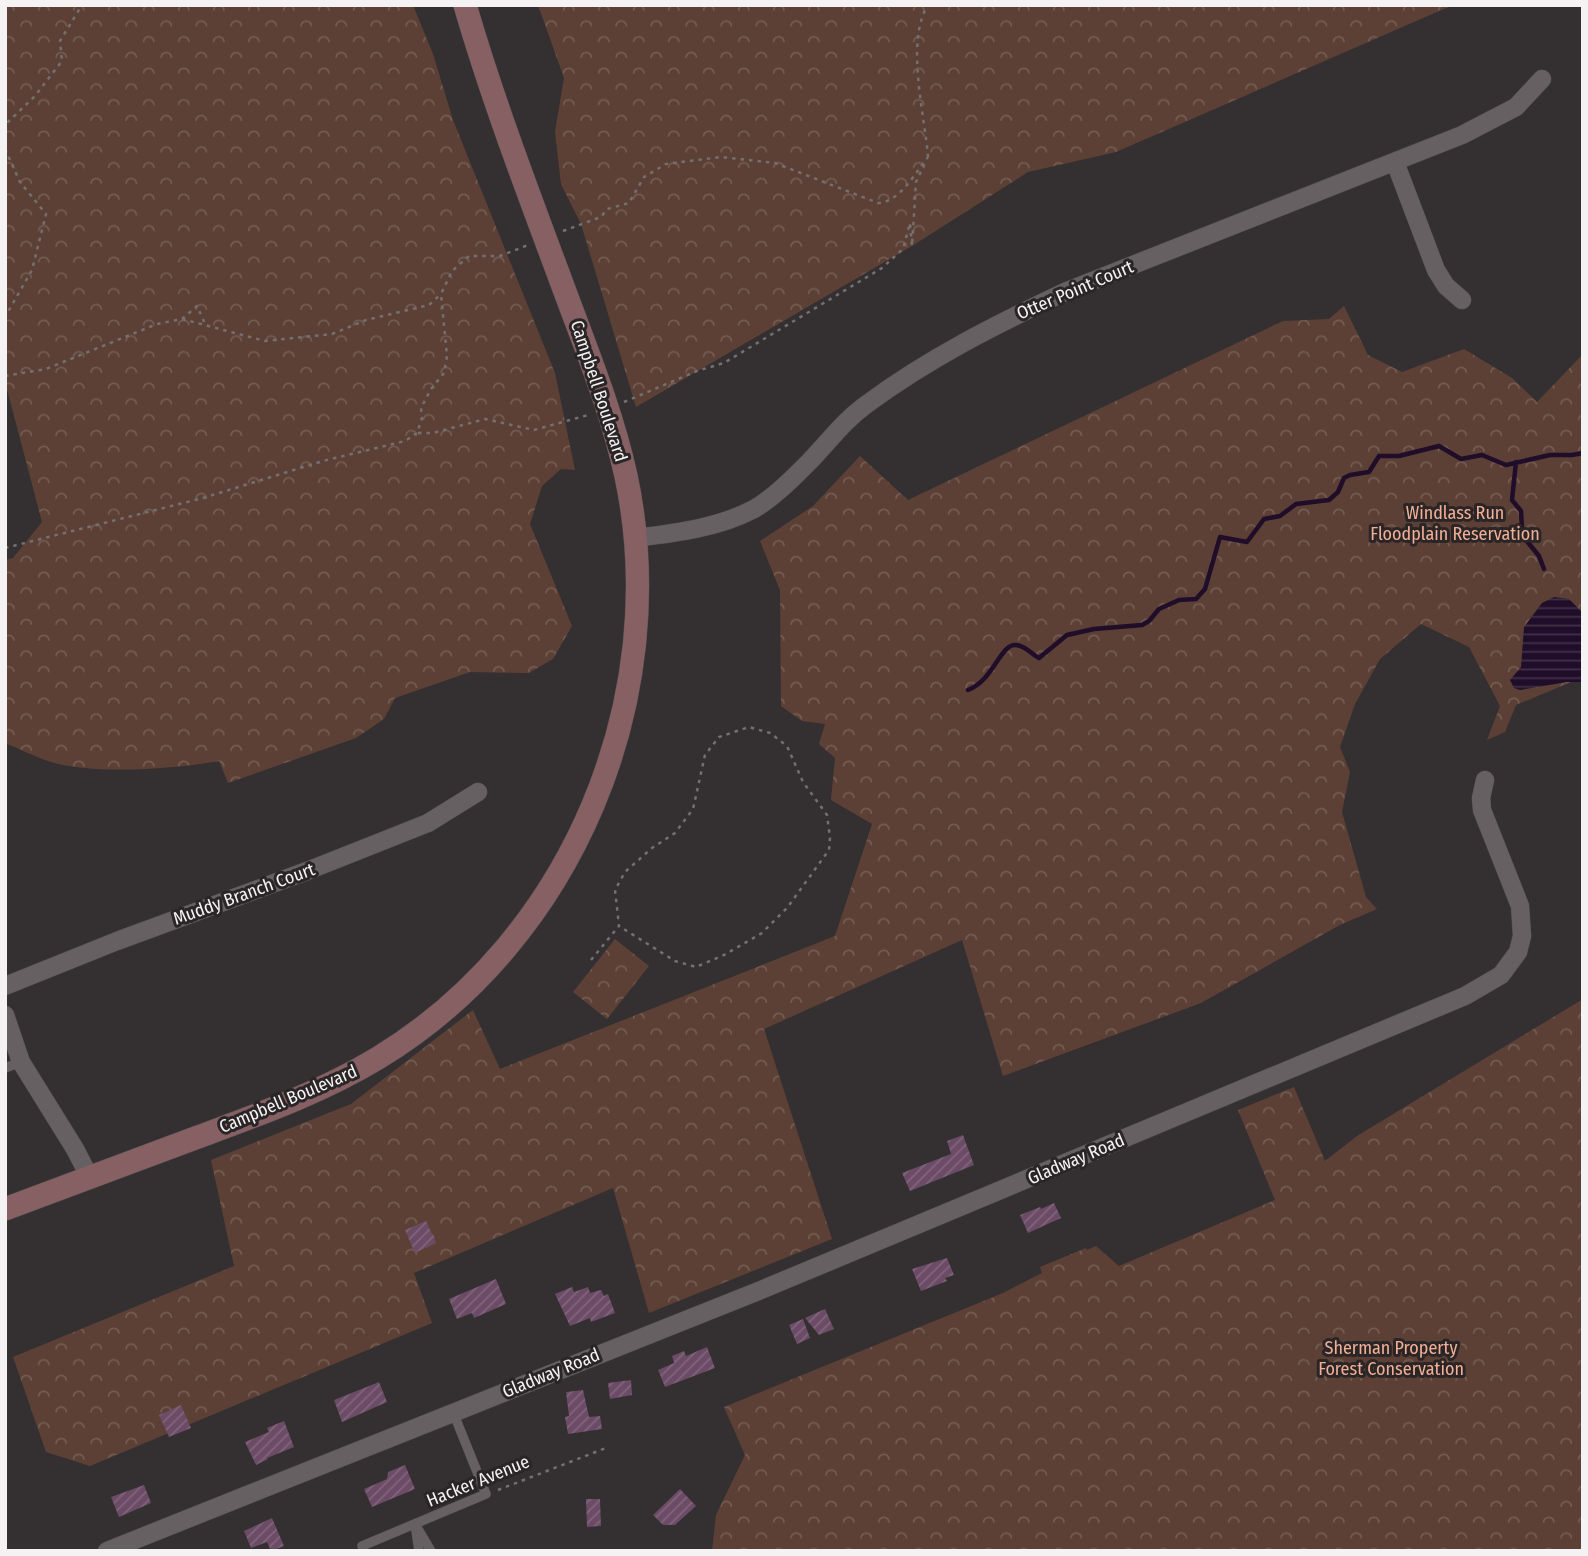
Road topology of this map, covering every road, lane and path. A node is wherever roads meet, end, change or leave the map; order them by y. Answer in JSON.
{"nodes":[{"id":1,"x":82,"y":5,"type":"edge"},
{"id":2,"x":465,"y":5,"type":"edge"},
{"id":3,"x":928,"y":5,"type":"edge"},
{"id":4,"x":1542,"y":79,"type":"dead end"},
{"id":5,"x":5,"y":131,"type":"edge"},
{"id":6,"x":5,"y":149,"type":"edge"},
{"id":7,"x":928,"y":157,"type":"junction"},
{"id":8,"x":1395,"y":162,"type":"junction"},
{"id":9,"x":545,"y":238,"type":"junction"},
{"id":10,"x":441,"y":294,"type":"junction"},
{"id":11,"x":1462,"y":300,"type":"dead end"},
{"id":12,"x":5,"y":317,"type":"edge"},
{"id":13,"x":182,"y":319,"type":"junction"},
{"id":14,"x":206,"y":326,"type":"junction"},
{"id":15,"x":5,"y":376,"type":"edge"},
{"id":16,"x":608,"y":408,"type":"junction"},
{"id":17,"x":417,"y":433,"type":"junction"},
{"id":18,"x":635,"y":538,"type":"junction"},
{"id":19,"x":5,"y":548,"type":"edge"},
{"id":20,"x":1485,"y":780,"type":"dead end"},
{"id":21,"x":478,"y":792,"type":"dead end"},
{"id":22,"x":619,"y":926,"type":"junction"},
{"id":23,"x":591,"y":960,"type":"dead end"},
{"id":24,"x":5,"y":986,"type":"edge"},
{"id":25,"x":5,"y":1015,"type":"edge"},
{"id":26,"x":13,"y":1065,"type":"edge"},
{"id":27,"x":90,"y":1178,"type":"junction"},
{"id":28,"x":5,"y":1209,"type":"edge"},
{"id":29,"x":453,"y":1412,"type":"junction"},
{"id":30,"x":606,"y":1448,"type":"dead end"},
{"id":31,"x":486,"y":1494,"type":"junction"},
{"id":32,"x":415,"y":1524,"type":"junction"},
{"id":33,"x":362,"y":1546,"type":"dead end"},
{"id":34,"x":107,"y":1551,"type":"edge"},
{"id":35,"x":419,"y":1551,"type":"edge"},
{"id":36,"x":432,"y":1551,"type":"edge"}],
"edges":[{"from":1,"to":5,"type":"path"},
{"from":2,"to":9,"type":"street","name":"Campbell Boulevard"},
{"from":3,"to":7,"type":"path"},
{"from":4,"to":8,"type":"street","name":"Otter Point Court"},
{"from":6,"to":12,"type":"path"},
{"from":7,"to":9,"type":"path"},
{"from":7,"to":16,"type":"path"},
{"from":8,"to":11,"type":"street"},
{"from":8,"to":18,"type":"street","name":"Otter Point Court"},
{"from":9,"to":10,"type":"path"},
{"from":9,"to":16,"type":"street","name":"Campbell Boulevard"},
{"from":10,"to":14,"type":"path"},
{"from":10,"to":17,"type":"path"},
{"from":13,"to":14,"type":"path"},
{"from":13,"to":14,"type":"path"},
{"from":13,"to":15,"type":"path"},
{"from":16,"to":17,"type":"path"},
{"from":16,"to":18,"type":"street","name":"Campbell Boulevard"},
{"from":17,"to":19,"type":"path"},
{"from":18,"to":27,"type":"street","name":"Campbell Boulevard"},
{"from":20,"to":29,"type":"street","name":"Gladway Road"},
{"from":21,"to":24,"type":"street","name":"Muddy Branch Court"},
{"from":22,"to":22,"type":"path"},
{"from":22,"to":23,"type":"path"},
{"from":25,"to":26,"type":"street"},
{"from":26,"to":27,"type":"street"},
{"from":27,"to":28,"type":"street","name":"Campbell Boulevard"},
{"from":29,"to":31,"type":"lane"},
{"from":29,"to":34,"type":"street","name":"Gladway Road"},
{"from":30,"to":31,"type":"path","name":"Hacker Avenue"},
{"from":31,"to":32,"type":"lane","name":"Hacker Avenue"},
{"from":32,"to":33,"type":"lane","name":"Hacker Avenue"},
{"from":32,"to":35,"type":"lane"},
{"from":32,"to":36,"type":"lane"}]}
